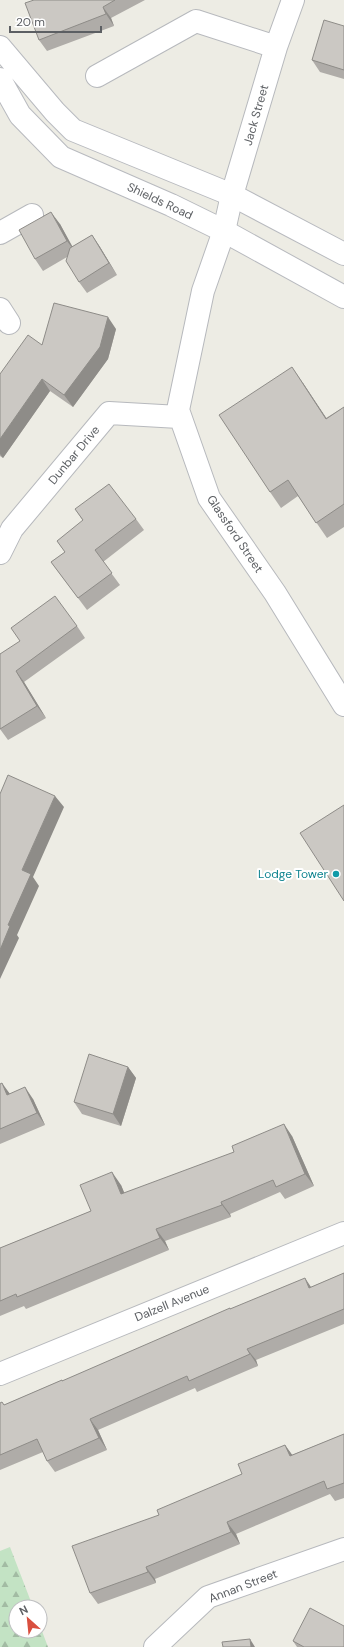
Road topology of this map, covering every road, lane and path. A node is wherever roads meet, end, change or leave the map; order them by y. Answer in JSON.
{"nodes":[{"id":1,"x":293,"y":0,"type":"edge"},
{"id":2,"x":0,"y":47,"type":"edge"},
{"id":3,"x":276,"y":47,"type":"junction"},
{"id":4,"x":97,"y":76,"type":"dead end"},
{"id":5,"x":0,"y":79,"type":"edge"},
{"id":6,"x":232,"y":195,"type":"junction"},
{"id":7,"x":32,"y":215,"type":"dead end"},
{"id":8,"x":224,"y":231,"type":"junction"},
{"id":9,"x":0,"y":232,"type":"edge"},
{"id":10,"x":344,"y":254,"type":"edge"},
{"id":11,"x":344,"y":297,"type":"edge"},
{"id":12,"x":179,"y":417,"type":"junction"},
{"id":13,"x":6,"y":526,"type":"edge"},
{"id":14,"x":0,"y":553,"type":"edge"},
{"id":15,"x":338,"y":682,"type":"edge"},
{"id":16,"x":344,"y":704,"type":"edge"},
{"id":17,"x":344,"y":1233,"type":"edge"},
{"id":18,"x":0,"y":1374,"type":"edge"},
{"id":19,"x":344,"y":1549,"type":"edge"},
{"id":20,"x":155,"y":1647,"type":"edge"}],
"edges":[{"from":1,"to":3,"type":"street","name":"Jack Street"},
{"from":2,"to":6,"type":"street"},
{"from":3,"to":4,"type":"street"},
{"from":3,"to":6,"type":"street","name":"Jack Street"},
{"from":5,"to":8,"type":"street","name":"Shields Road"},
{"from":6,"to":8,"type":"street","name":"Jack Street"},
{"from":6,"to":10,"type":"street"},
{"from":7,"to":9,"type":"street"},
{"from":8,"to":11,"type":"street","name":"Shields Road"},
{"from":8,"to":12,"type":"street","name":"Glassford Street"},
{"from":12,"to":13,"type":"street","name":"Dunbar Drive"},
{"from":12,"to":15,"type":"street","name":"Glassford Street"},
{"from":13,"to":14,"type":"street","name":"Dunbar Drive"},
{"from":15,"to":16,"type":"street","name":"Glassford Street"},
{"from":17,"to":18,"type":"street","name":"Dalzell Avenue"},
{"from":19,"to":20,"type":"street","name":"Annan Street"}]}
